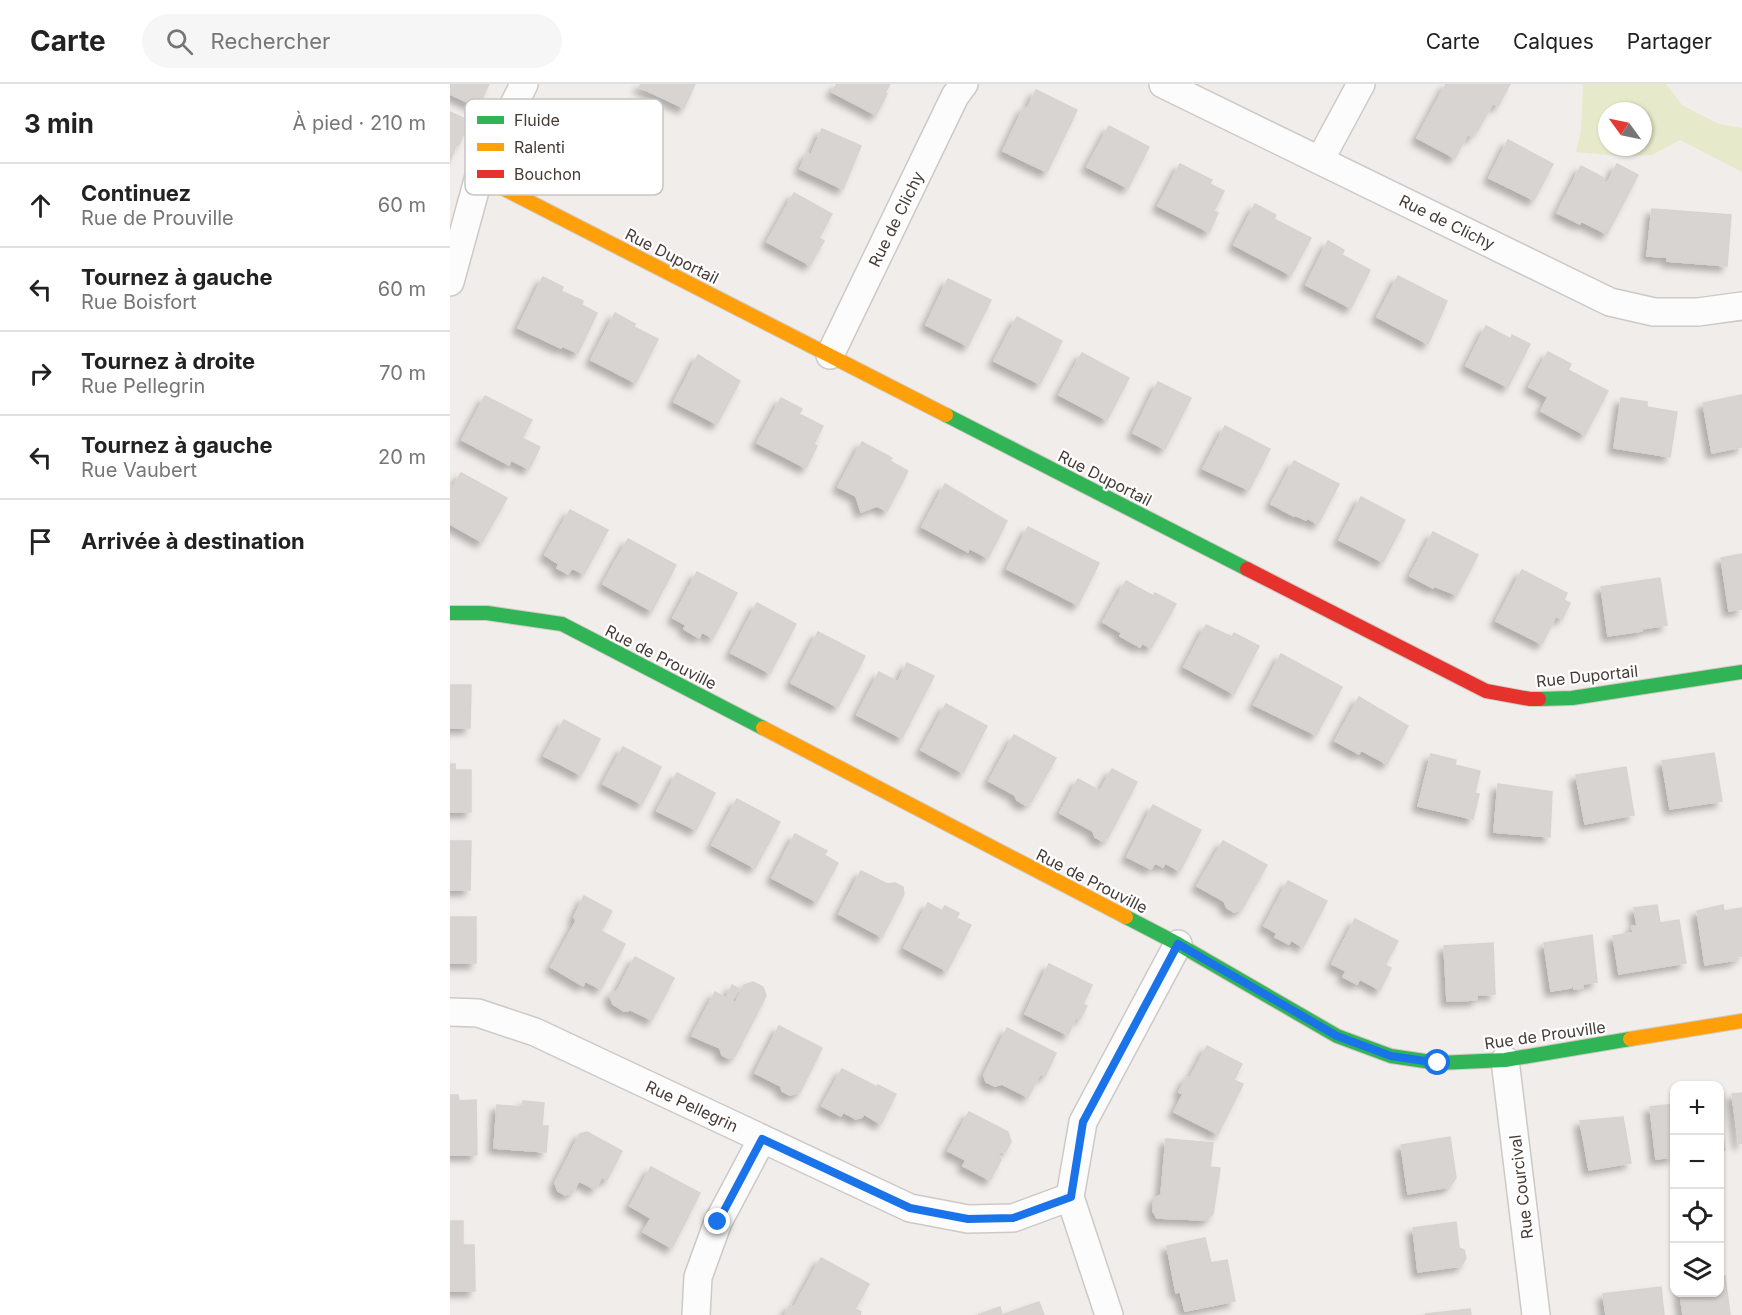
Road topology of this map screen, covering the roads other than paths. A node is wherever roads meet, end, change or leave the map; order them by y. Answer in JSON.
{"nodes":[{"id":1,"x":524,"y":84,"type":"edge"},
{"id":2,"x":964,"y":84,"type":"edge"},
{"id":3,"x":1163,"y":84,"type":"edge"},
{"id":4,"x":1361,"y":84,"type":"edge"},
{"id":5,"x":517,"y":99,"type":"edge"},
{"id":6,"x":1320,"y":160,"type":"junction"},
{"id":7,"x":474,"y":195,"type":"edge"},
{"id":8,"x":516,"y":195,"type":"edge"},
{"id":9,"x":450,"y":282,"type":"edge"},
{"id":10,"x":1742,"y":306,"type":"edge"},
{"id":11,"x":830,"y":355,"type":"junction"},
{"id":12,"x":450,"y":613,"type":"edge"},
{"id":13,"x":1742,"y":672,"type":"edge"},
{"id":14,"x":1178,"y":944,"type":"junction"},
{"id":15,"x":450,"y":1012,"type":"edge"},
{"id":16,"x":1742,"y":1021,"type":"edge"},
{"id":17,"x":1505,"y":1059,"type":"junction"},
{"id":18,"x":762,"y":1139,"type":"junction"},
{"id":19,"x":1071,"y":1197,"type":"junction"},
{"id":20,"x":696,"y":1315,"type":"edge"},
{"id":21,"x":1109,"y":1315,"type":"edge"},
{"id":22,"x":1536,"y":1315,"type":"edge"}],
"edges":[{"from":1,"to":5,"type":"street"},
{"from":2,"to":11,"type":"street","name":"Rue de Clichy"},
{"from":3,"to":6,"type":"street","name":"Rue de Clichy"},
{"from":4,"to":6,"type":"street"},
{"from":6,"to":10,"type":"street","name":"Rue de Clichy"},
{"from":7,"to":9,"type":"street"},
{"from":8,"to":11,"type":"street","name":"Rue Duportail"},
{"from":11,"to":13,"type":"street","name":"Rue Duportail"},
{"from":12,"to":14,"type":"street","name":"Rue de Prouville"},
{"from":14,"to":17,"type":"street","name":"Rue de Prouville"},
{"from":14,"to":19,"type":"street"},
{"from":15,"to":18,"type":"street","name":"Rue Pellegrin"},
{"from":16,"to":17,"type":"street","name":"Rue de Prouville"},
{"from":17,"to":22,"type":"street","name":"Rue Courcival"},
{"from":18,"to":19,"type":"street","name":"Rue Pellegrin"},
{"from":18,"to":20,"type":"street"},
{"from":19,"to":21,"type":"street"}]}
